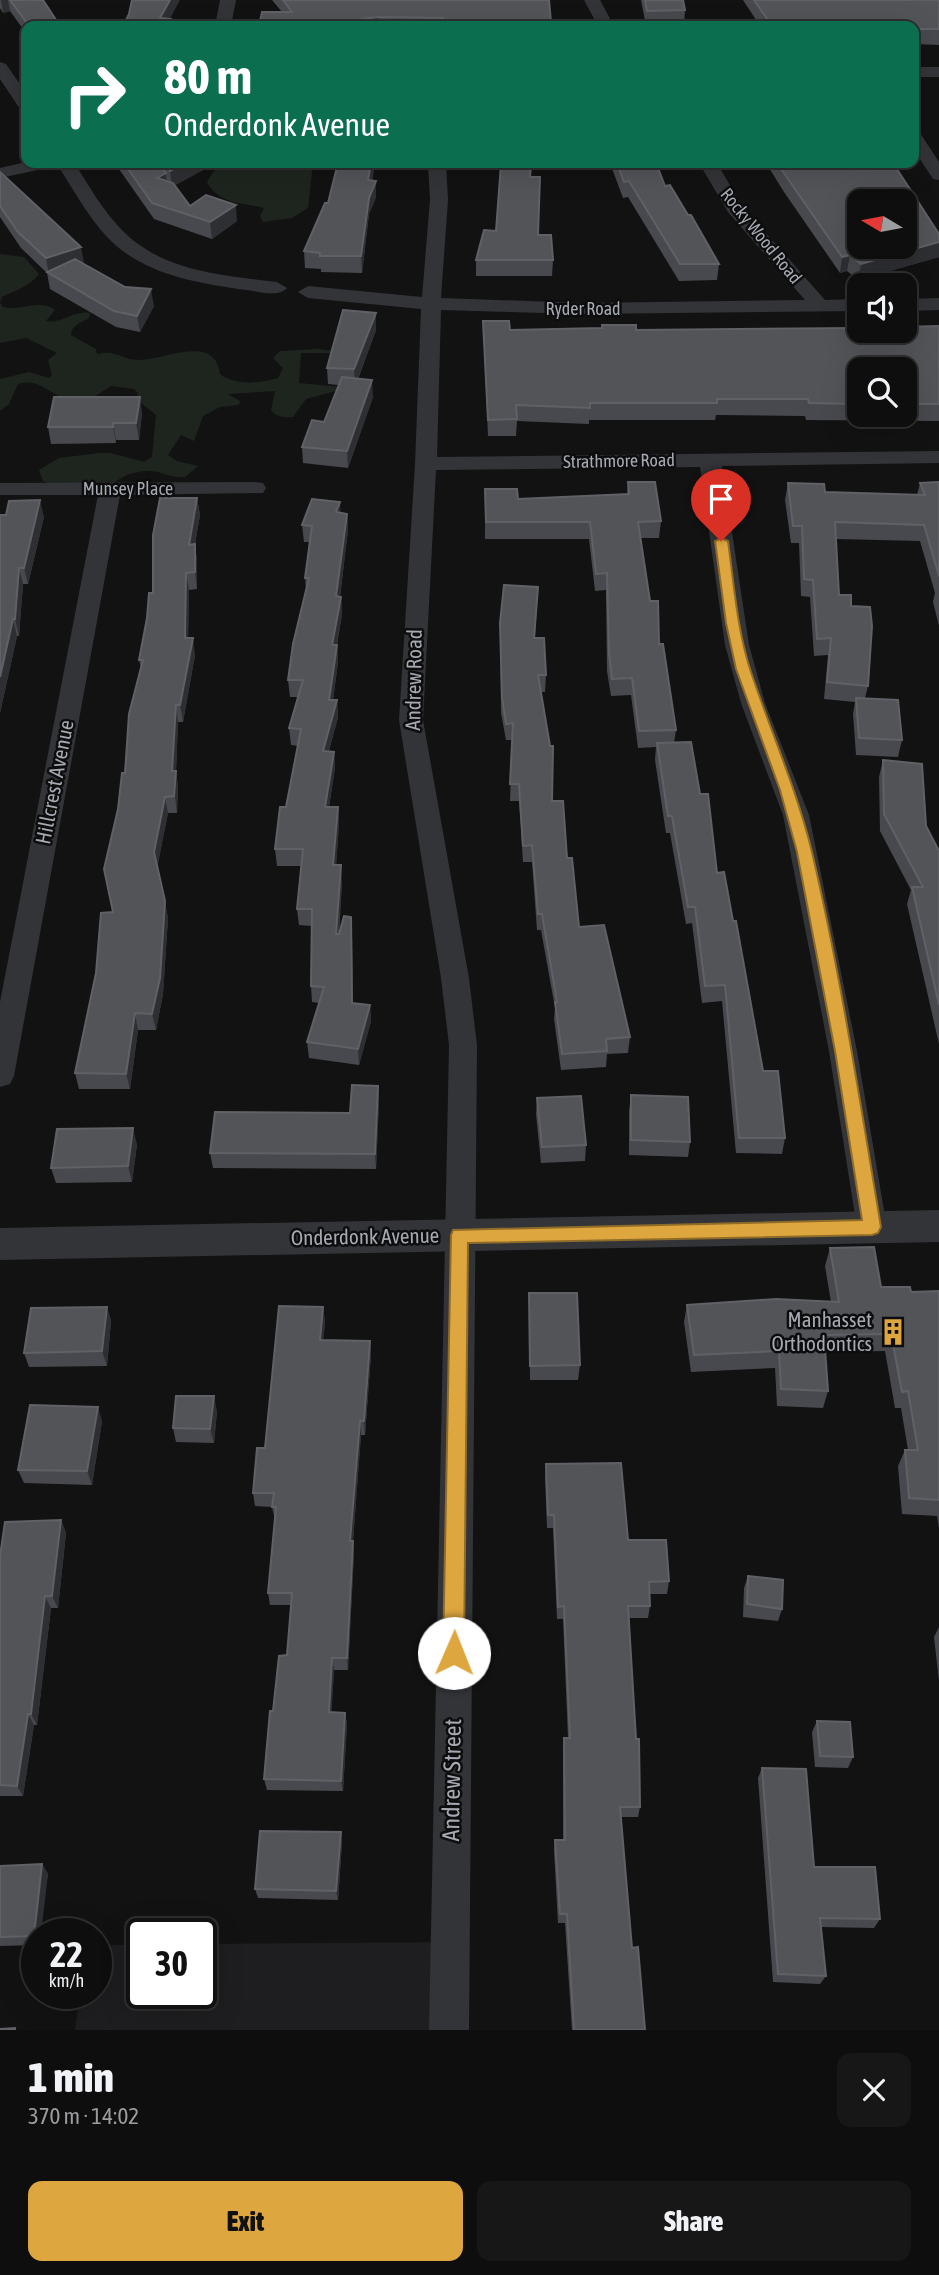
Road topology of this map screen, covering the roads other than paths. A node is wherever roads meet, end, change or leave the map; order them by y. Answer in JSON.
{"nodes":[{"id":1,"x":228,"y":0,"type":"edge"},
{"id":2,"x":592,"y":0,"type":"edge"},
{"id":3,"x":224,"y":21,"type":"edge"},
{"id":4,"x":603,"y":21,"type":"edge"},
{"id":5,"x":0,"y":66,"type":"edge"},
{"id":6,"x":919,"y":72,"type":"edge"},
{"id":7,"x":939,"y":72,"type":"edge"},
{"id":8,"x":21,"y":98,"type":"edge"},
{"id":9,"x":919,"y":145,"type":"edge"},
{"id":10,"x":23,"y":168,"type":"edge"},
{"id":11,"x":69,"y":168,"type":"edge"},
{"id":12,"x":437,"y":168,"type":"edge"},
{"id":13,"x":711,"y":168,"type":"edge"},
{"id":14,"x":0,"y":173,"type":"edge"},
{"id":15,"x":939,"y":175,"type":"edge"},
{"id":16,"x":276,"y":288,"type":"dead end"},
{"id":17,"x":308,"y":292,"type":"dead end"},
{"id":18,"x":432,"y":304,"type":"junction"},
{"id":19,"x":917,"y":304,"type":"edge"},
{"id":20,"x":939,"y":304,"type":"edge"},
{"id":21,"x":847,"y":305,"type":"edge"},
{"id":22,"x":820,"y":306,"type":"junction"},
{"id":23,"x":939,"y":457,"type":"edge"},
{"id":24,"x":710,"y":460,"type":"junction"},
{"id":25,"x":426,"y":464,"type":"junction"},
{"id":26,"x":255,"y":488,"type":"dead end"},
{"id":27,"x":0,"y":489,"type":"edge"},
{"id":28,"x":110,"y":489,"type":"junction"},
{"id":29,"x":0,"y":1076,"type":"edge"},
{"id":30,"x":939,"y":1226,"type":"edge"},
{"id":31,"x":872,"y":1227,"type":"junction"},
{"id":32,"x":459,"y":1235,"type":"junction"},
{"id":33,"x":0,"y":1244,"type":"edge"},
{"id":34,"x":449,"y":2030,"type":"edge"}],
"edges":[{"from":1,"to":3,"type":"street"},
{"from":2,"to":4,"type":"street"},
{"from":5,"to":8,"type":"street"},
{"from":6,"to":7,"type":"street"},
{"from":9,"to":15,"type":"street"},
{"from":10,"to":14,"type":"street"},
{"from":11,"to":16,"type":"street"},
{"from":12,"to":18,"type":"street","name":"Andrew Road"},
{"from":13,"to":22,"type":"street","name":"Rocky Wood Road"},
{"from":17,"to":18,"type":"street","name":"Ryder Road"},
{"from":18,"to":22,"type":"street","name":"Ryder Road"},
{"from":18,"to":25,"type":"street","name":"Andrew Road"},
{"from":19,"to":20,"type":"street"},
{"from":21,"to":22,"type":"street","name":"Ryder Road"},
{"from":23,"to":24,"type":"street","name":"Strathmore Road"},
{"from":24,"to":25,"type":"street","name":"Strathmore Road"},
{"from":24,"to":31,"type":"street"},
{"from":25,"to":32,"type":"street","name":"Andrew Road"},
{"from":26,"to":28,"type":"street","name":"Munsey Place"},
{"from":27,"to":28,"type":"street","name":"Munsey Place"},
{"from":28,"to":29,"type":"street","name":"Hillcrest Avenue"},
{"from":30,"to":31,"type":"street","name":"Onderdonk Avenue"},
{"from":31,"to":32,"type":"street","name":"Onderdonk Avenue"},
{"from":32,"to":33,"type":"street","name":"Onderdonk Avenue"},
{"from":32,"to":34,"type":"street","name":"Andrew Street"}]}
